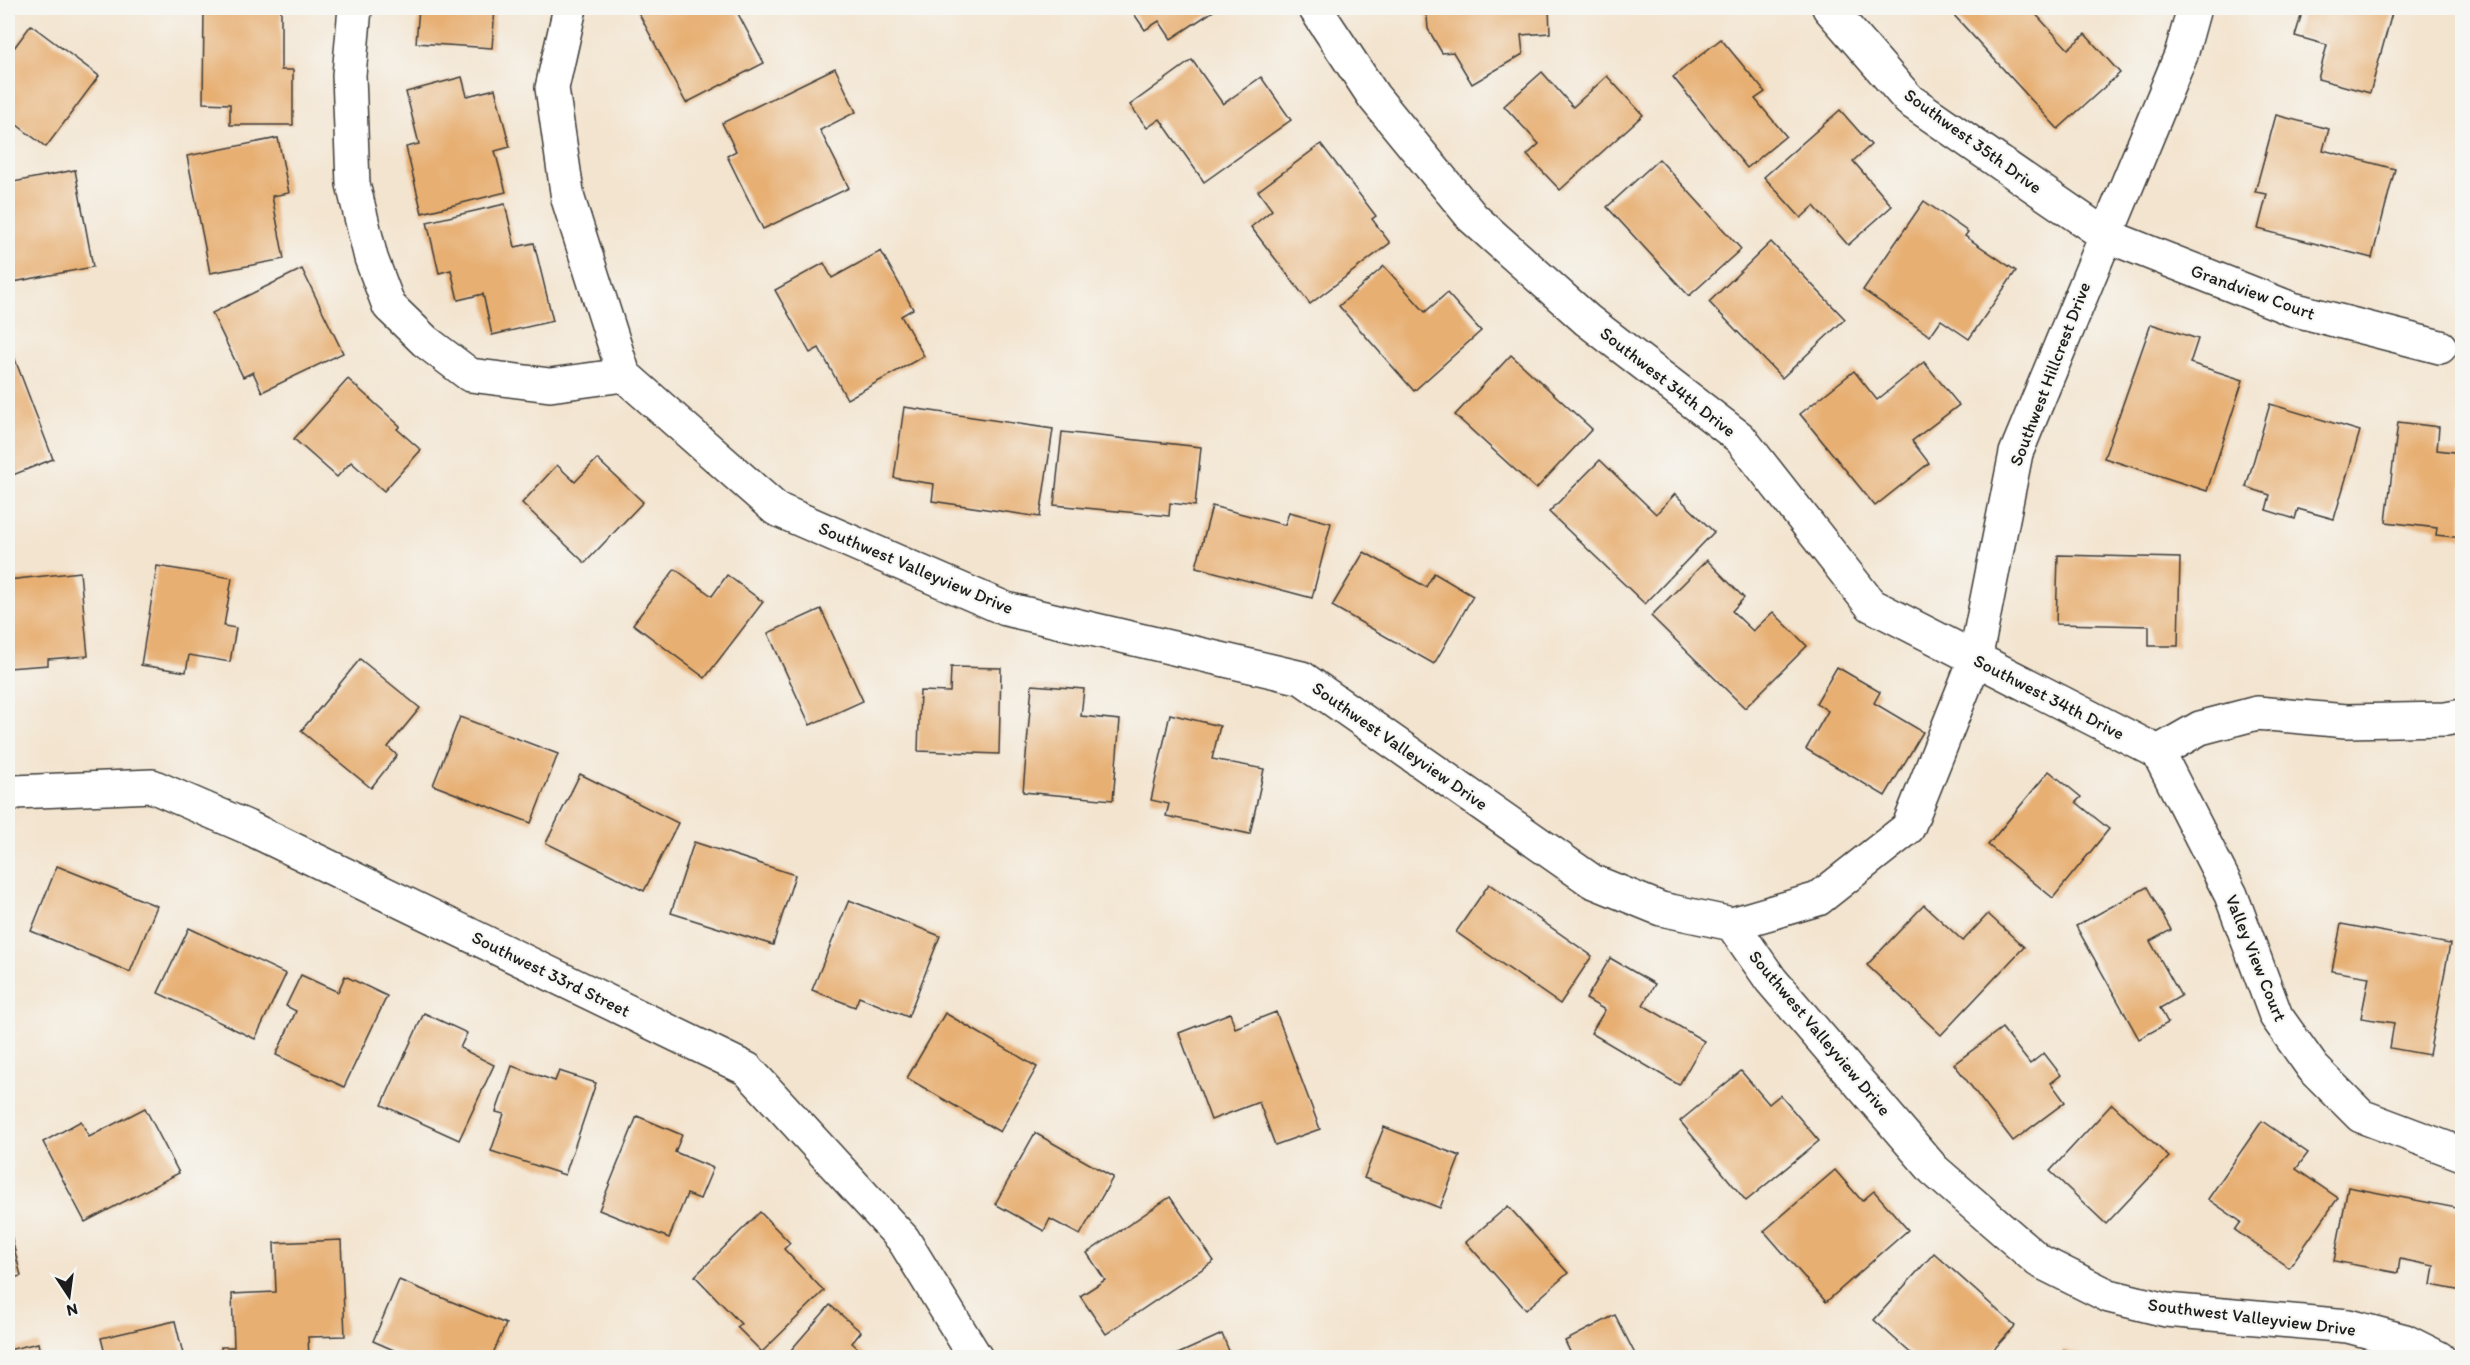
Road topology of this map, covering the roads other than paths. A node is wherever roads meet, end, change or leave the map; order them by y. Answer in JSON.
{"nodes":[{"id":1,"x":355,"y":8,"type":"edge"},
{"id":2,"x":570,"y":8,"type":"edge"},
{"id":3,"x":1315,"y":8,"type":"edge"},
{"id":4,"x":1829,"y":8,"type":"edge"},
{"id":5,"x":2194,"y":8,"type":"edge"},
{"id":6,"x":2105,"y":235,"type":"junction"},
{"id":7,"x":2440,"y":346,"type":"dead end"},
{"id":8,"x":624,"y":375,"type":"junction"},
{"id":9,"x":1975,"y":660,"type":"junction"},
{"id":10,"x":2463,"y":716,"type":"edge"},
{"id":11,"x":2158,"y":752,"type":"junction"},
{"id":12,"x":8,"y":796,"type":"edge"},
{"id":13,"x":1732,"y":924,"type":"junction"},
{"id":14,"x":2463,"y":1154,"type":"edge"},
{"id":15,"x":976,"y":1358,"type":"edge"},
{"id":16,"x":2439,"y":1358,"type":"edge"}],
"edges":[{"from":1,"to":8,"type":"street"},
{"from":2,"to":8,"type":"street"},
{"from":3,"to":9,"type":"street","name":"Southwest 34th Drive"},
{"from":4,"to":6,"type":"street","name":"Southwest 35th Drive"},
{"from":5,"to":6,"type":"street","name":"Southwest Hillcrest Drive"},
{"from":6,"to":7,"type":"street","name":"Grandview Court"},
{"from":6,"to":9,"type":"street","name":"Southwest Hillcrest Drive"},
{"from":8,"to":13,"type":"street","name":"Southwest Valleyview Drive"},
{"from":9,"to":11,"type":"street","name":"Southwest 34th Drive"},
{"from":9,"to":13,"type":"street","name":"Southwest Hillcrest Drive"},
{"from":10,"to":11,"type":"street"},
{"from":11,"to":14,"type":"street","name":"Valley View Court"},
{"from":12,"to":15,"type":"street","name":"Southwest 33rd Street"},
{"from":13,"to":16,"type":"street","name":"Southwest Valleyview Drive"}]}
